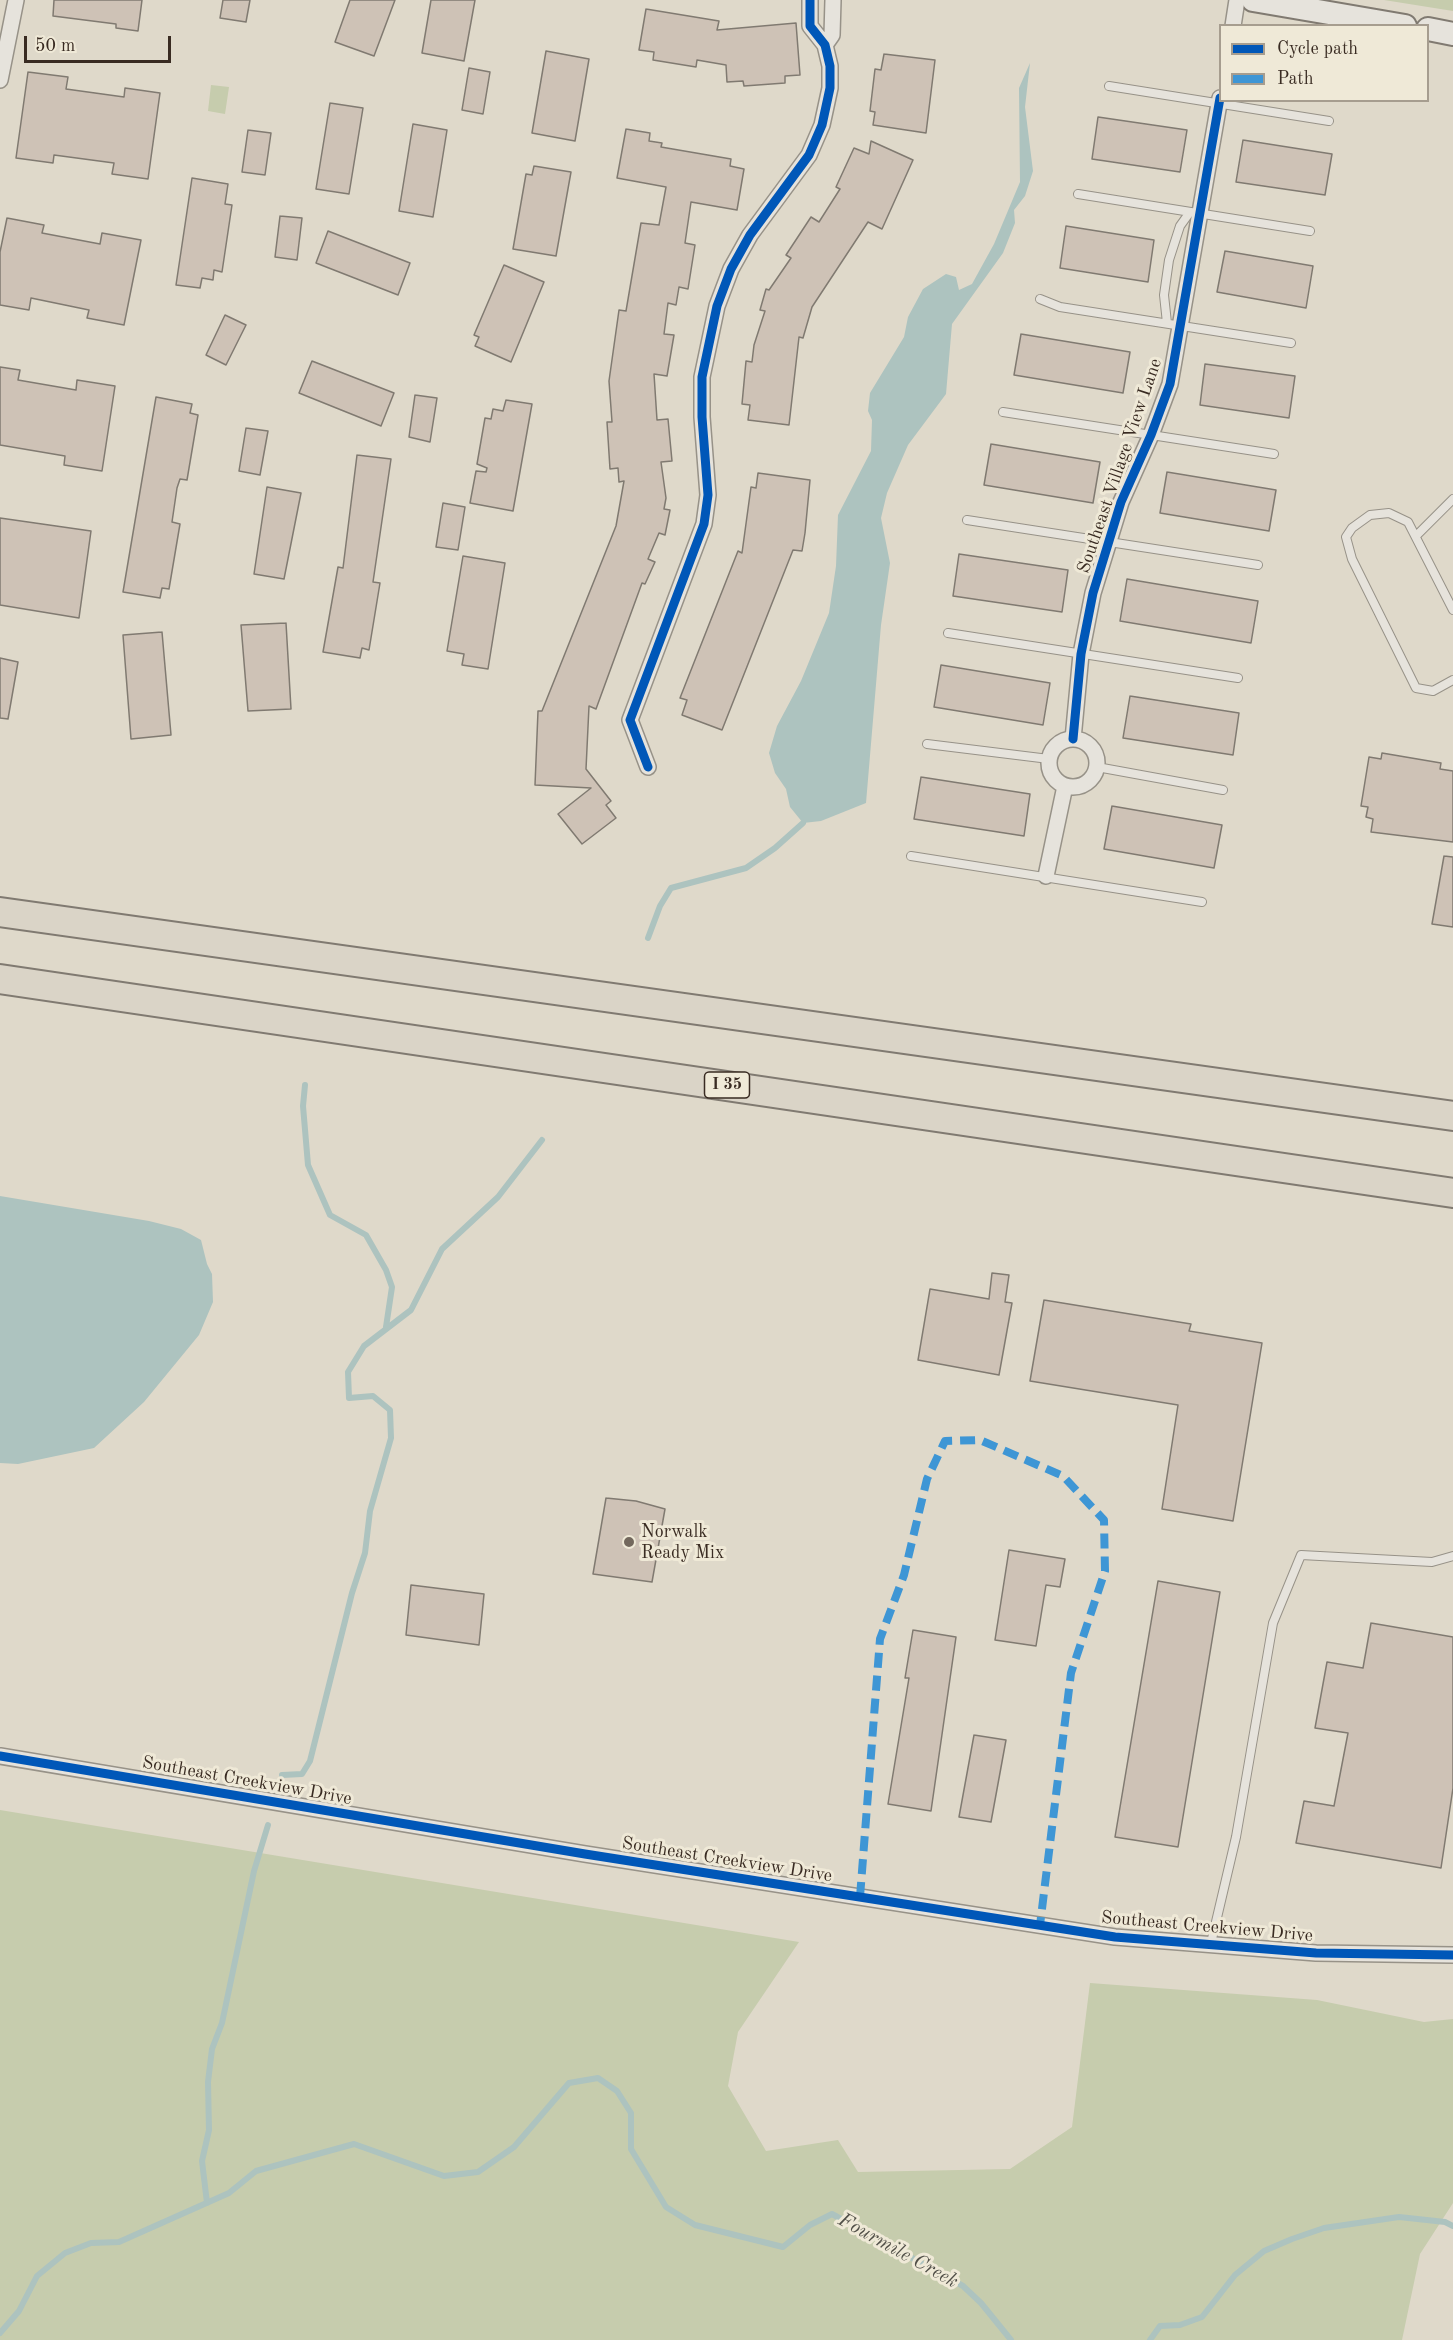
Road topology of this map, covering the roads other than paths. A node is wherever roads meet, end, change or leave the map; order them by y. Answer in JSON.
{"nodes":[{"id":1,"x":16,"y":0,"type":"edge"},
{"id":2,"x":810,"y":0,"type":"edge"},
{"id":3,"x":833,"y":0,"type":"edge"},
{"id":4,"x":1237,"y":0,"type":"edge"},
{"id":5,"x":1253,"y":0,"type":"edge"},
{"id":6,"x":1233,"y":24,"type":"edge"},
{"id":7,"x":1393,"y":24,"type":"edge"},
{"id":8,"x":1429,"y":29,"type":"edge"},
{"id":9,"x":1453,"y":33,"type":"edge"},
{"id":10,"x":825,"y":45,"type":"junction"},
{"id":11,"x":1,"y":73,"type":"edge"},
{"id":12,"x":1109,"y":86,"type":"dead end"},
{"id":13,"x":1219,"y":101,"type":"edge"},
{"id":14,"x":1220,"y":102,"type":"edge"},
{"id":15,"x":1225,"y":102,"type":"edge"},
{"id":16,"x":1329,"y":121,"type":"dead end"},
{"id":17,"x":1078,"y":194,"type":"dead end"},
{"id":18,"x":1195,"y":213,"type":"junction"},
{"id":19,"x":1310,"y":231,"type":"dead end"},
{"id":20,"x":1040,"y":299,"type":"dead end"},
{"id":21,"x":1174,"y":324,"type":"junction"},
{"id":22,"x":1291,"y":343,"type":"dead end"},
{"id":23,"x":1003,"y":412,"type":"dead end"},
{"id":24,"x":1151,"y":435,"type":"junction"},
{"id":25,"x":1274,"y":454,"type":"dead end"},
{"id":26,"x":1453,"y":499,"type":"edge"},
{"id":27,"x":966,"y":520,"type":"dead end"},
{"id":28,"x":1416,"y":536,"type":"junction"},
{"id":29,"x":1107,"y":543,"type":"junction"},
{"id":30,"x":1258,"y":566,"type":"dead end"},
{"id":31,"x":1453,"y":610,"type":"edge"},
{"id":32,"x":948,"y":633,"type":"dead end"},
{"id":33,"x":1081,"y":654,"type":"junction"},
{"id":34,"x":1238,"y":678,"type":"dead end"},
{"id":35,"x":1453,"y":680,"type":"edge"},
{"id":36,"x":1073,"y":739,"type":"junction"},
{"id":37,"x":927,"y":744,"type":"dead end"},
{"id":38,"x":1049,"y":759,"type":"junction"},
{"id":39,"x":648,"y":767,"type":"dead end"},
{"id":40,"x":1097,"y":767,"type":"junction"},
{"id":41,"x":1065,"y":786,"type":"junction"},
{"id":42,"x":1222,"y":790,"type":"dead end"},
{"id":43,"x":911,"y":856,"type":"dead end"},
{"id":44,"x":1046,"y":876,"type":"junction"},
{"id":45,"x":1202,"y":902,"type":"dead end"},
{"id":46,"x":0,"y":912,"type":"edge"},
{"id":47,"x":0,"y":979,"type":"edge"},
{"id":48,"x":1453,"y":1116,"type":"edge"},
{"id":49,"x":1453,"y":1193,"type":"edge"},
{"id":50,"x":1453,"y":1556,"type":"edge"},
{"id":51,"x":0,"y":1756,"type":"edge"},
{"id":52,"x":1211,"y":1943,"type":"junction"},
{"id":53,"x":1453,"y":1955,"type":"edge"}],
"edges":[{"from":1,"to":11,"type":"street"},
{"from":2,"to":10,"type":"street"},
{"from":3,"to":10,"type":"street"},
{"from":4,"to":6,"type":"street"},
{"from":5,"to":7,"type":"main road"},
{"from":8,"to":9,"type":"main road"},
{"from":10,"to":39,"type":"street"},
{"from":12,"to":13,"type":"lane"},
{"from":14,"to":18,"type":"street","name":"Southeast Village View Lane"},
{"from":15,"to":16,"type":"lane"},
{"from":17,"to":18,"type":"lane"},
{"from":18,"to":19,"type":"lane"},
{"from":18,"to":21,"type":"street","name":"Southeast Village View Lane"},
{"from":18,"to":21,"type":"lane"},
{"from":20,"to":21,"type":"lane"},
{"from":21,"to":22,"type":"lane"},
{"from":21,"to":24,"type":"street","name":"Southeast Village View Lane"},
{"from":23,"to":24,"type":"lane"},
{"from":24,"to":25,"type":"lane"},
{"from":24,"to":29,"type":"street","name":"Southeast Village View Lane"},
{"from":26,"to":28,"type":"lane"},
{"from":27,"to":29,"type":"lane"},
{"from":28,"to":31,"type":"lane"},
{"from":28,"to":35,"type":"lane"},
{"from":29,"to":30,"type":"lane"},
{"from":29,"to":33,"type":"street","name":"Southeast Village View Lane"},
{"from":32,"to":33,"type":"lane"},
{"from":33,"to":34,"type":"lane"},
{"from":33,"to":36,"type":"street","name":"Southeast Village View Lane"},
{"from":36,"to":38,"type":"street"},
{"from":36,"to":40,"type":"street"},
{"from":37,"to":38,"type":"lane"},
{"from":38,"to":41,"type":"street"},
{"from":40,"to":41,"type":"street"},
{"from":40,"to":42,"type":"lane"},
{"from":41,"to":44,"type":"street"},
{"from":43,"to":44,"type":"lane"},
{"from":44,"to":45,"type":"lane"},
{"from":46,"to":48,"type":"highway"},
{"from":47,"to":49,"type":"highway","number":"I 35"},
{"from":50,"to":52,"type":"lane"},
{"from":51,"to":52,"type":"street","name":"Southeast Creekview Drive"},
{"from":52,"to":53,"type":"street","name":"Southeast Creekview Drive"}]}
